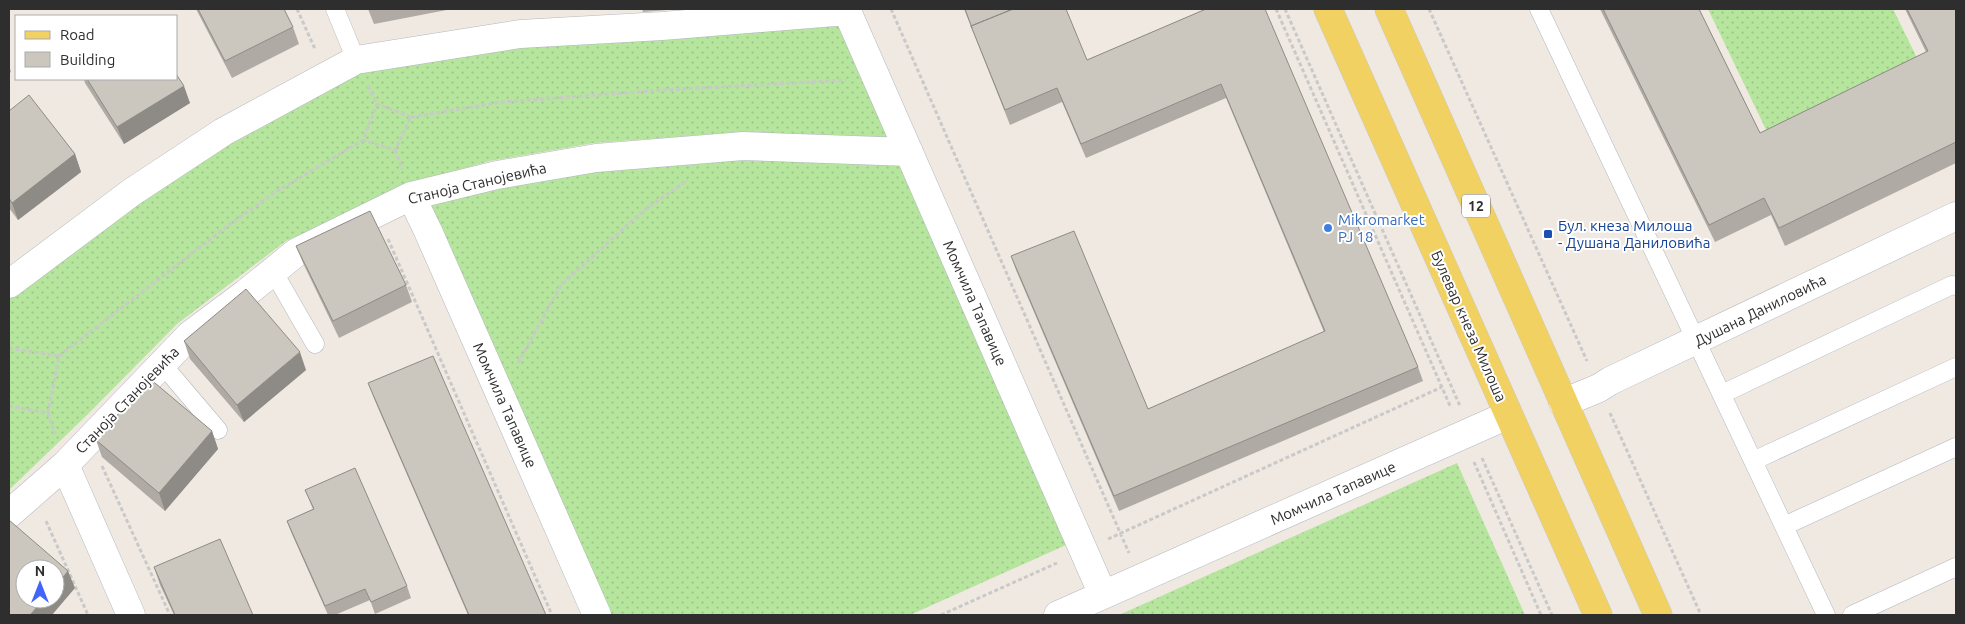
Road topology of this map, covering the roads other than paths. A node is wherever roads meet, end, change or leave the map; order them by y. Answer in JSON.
{"nodes":[{"id":1,"x":335,"y":9,"type":"edge"},
{"id":2,"x":1328,"y":9,"type":"edge"},
{"id":3,"x":1389,"y":9,"type":"edge"},
{"id":4,"x":1539,"y":9,"type":"edge"},
{"id":5,"x":356,"y":60,"type":"junction"},
{"id":6,"x":908,"y":152,"type":"junction"},
{"id":7,"x":411,"y":196,"type":"junction"},
{"id":8,"x":1956,"y":216,"type":"edge"},
{"id":9,"x":273,"y":271,"type":"junction"},
{"id":10,"x":9,"y":284,"type":"edge"},
{"id":11,"x":1956,"y":286,"type":"edge"},
{"id":12,"x":1696,"y":340,"type":"junction"},
{"id":13,"x":315,"y":344,"type":"dead end"},
{"id":14,"x":162,"y":364,"type":"junction"},
{"id":15,"x":1956,"y":367,"type":"edge"},
{"id":16,"x":1722,"y":394,"type":"junction"},
{"id":17,"x":1564,"y":402,"type":"junction"},
{"id":18,"x":1508,"y":415,"type":"junction"},
{"id":19,"x":218,"y":430,"type":"dead end"},
{"id":20,"x":1956,"y":446,"type":"edge"},
{"id":21,"x":1753,"y":461,"type":"junction"},
{"id":22,"x":65,"y":464,"type":"junction"},
{"id":23,"x":9,"y":514,"type":"edge"},
{"id":24,"x":1784,"y":526,"type":"junction"},
{"id":25,"x":1956,"y":567,"type":"edge"},
{"id":26,"x":1103,"y":595,"type":"junction"},
{"id":27,"x":130,"y":615,"type":"edge"},
{"id":28,"x":597,"y":615,"type":"edge"},
{"id":29,"x":1058,"y":615,"type":"edge"},
{"id":30,"x":1598,"y":615,"type":"edge"},
{"id":31,"x":1658,"y":615,"type":"edge"},
{"id":32,"x":1826,"y":615,"type":"edge"},
{"id":33,"x":1852,"y":615,"type":"edge"}],
"edges":[{"from":1,"to":5,"type":"lane"},
{"from":2,"to":18,"type":"main road","name":"Булевар кнеза Милоша"},
{"from":3,"to":17,"type":"main road","number":"12"},
{"from":4,"to":12,"type":"lane"},
{"from":5,"to":6,"type":"street","name":"Момчила Тапавице"},
{"from":5,"to":10,"type":"street"},
{"from":6,"to":7,"type":"street","name":"Станоја Станојевића"},
{"from":6,"to":26,"type":"street","name":"Момчила Тапавице"},
{"from":7,"to":9,"type":"street","name":"Станоја Станојевића"},
{"from":7,"to":28,"type":"street","name":"Момчила Тапавице"},
{"from":8,"to":12,"type":"street","name":"Душана Даниловића"},
{"from":9,"to":13,"type":"lane"},
{"from":9,"to":14,"type":"street","name":"Станоја Станојевића"},
{"from":11,"to":16,"type":"lane"},
{"from":12,"to":16,"type":"lane"},
{"from":12,"to":17,"type":"street","name":"Душана Даниловића"},
{"from":14,"to":19,"type":"lane"},
{"from":14,"to":22,"type":"street","name":"Станоја Станојевића"},
{"from":15,"to":21,"type":"lane"},
{"from":16,"to":21,"type":"lane"},
{"from":17,"to":31,"type":"main road","number":"12"},
{"from":18,"to":26,"type":"street","name":"Момчила Тапавице"},
{"from":18,"to":30,"type":"main road","name":"Булевар кнеза Милоша"},
{"from":20,"to":24,"type":"lane"},
{"from":21,"to":24,"type":"lane"},
{"from":22,"to":23,"type":"street","name":"Станоја Станојевића"},
{"from":22,"to":27,"type":"street"},
{"from":24,"to":32,"type":"lane"},
{"from":25,"to":33,"type":"lane"},
{"from":26,"to":29,"type":"street","name":"Момчила Тапавице"}]}
